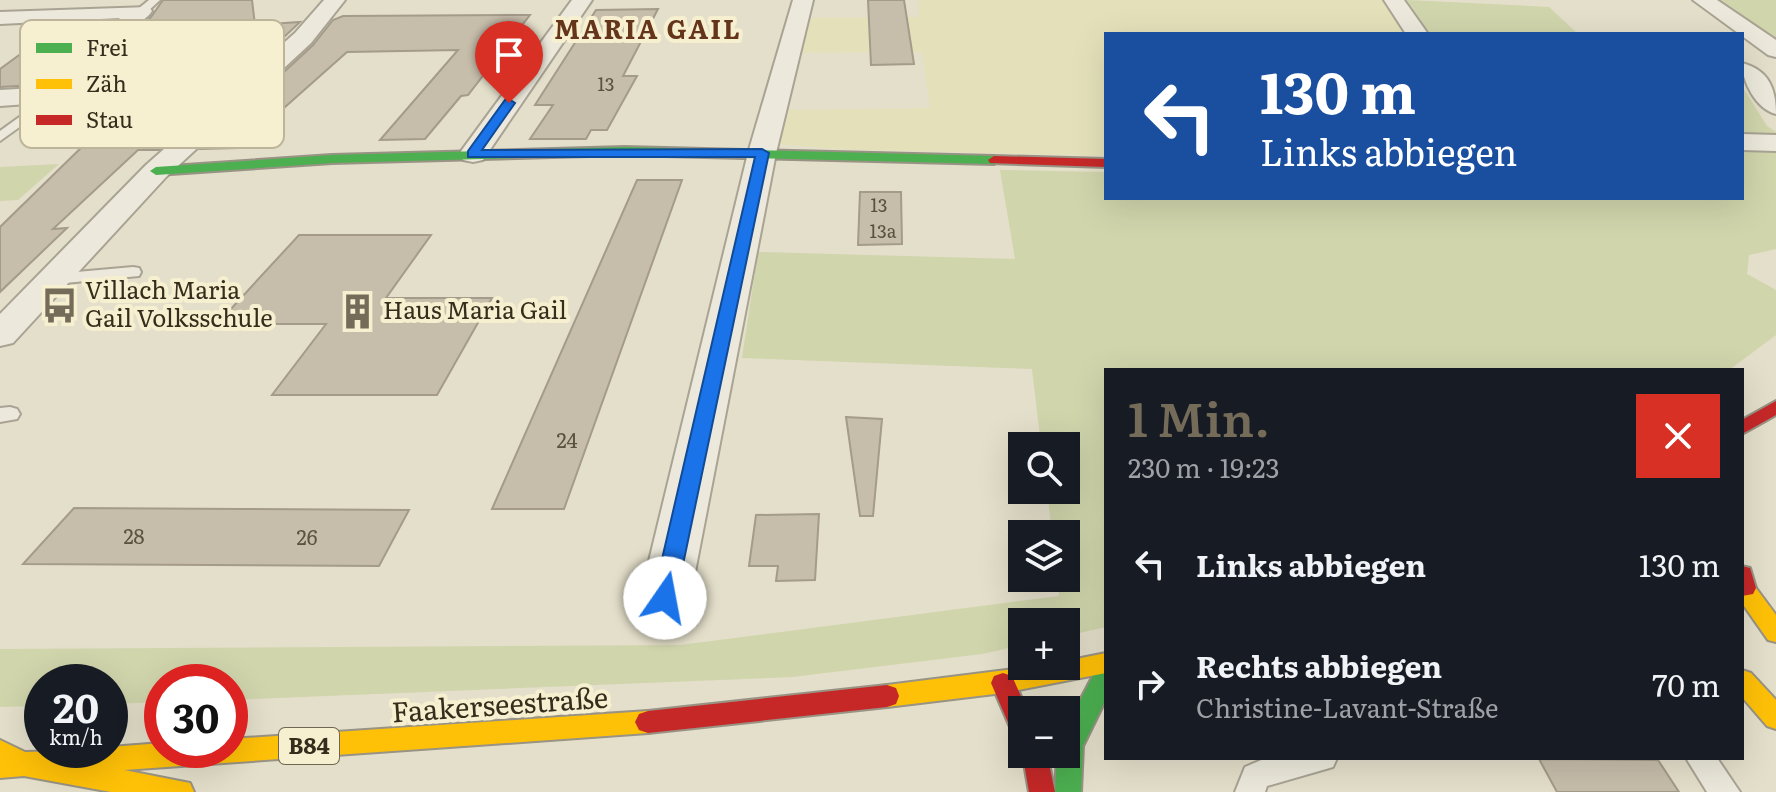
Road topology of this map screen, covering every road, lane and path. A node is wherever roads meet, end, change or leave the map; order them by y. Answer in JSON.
{"nodes":[{"id":1,"x":335,"y":0,"type":"edge"},
{"id":2,"x":582,"y":0,"type":"edge"},
{"id":3,"x":803,"y":0,"type":"edge"},
{"id":4,"x":1394,"y":0,"type":"edge"},
{"id":5,"x":1703,"y":0,"type":"edge"},
{"id":6,"x":148,"y":6,"type":"edge"},
{"id":7,"x":0,"y":18,"type":"edge"},
{"id":8,"x":131,"y":20,"type":"edge"},
{"id":9,"x":1416,"y":32,"type":"edge"},
{"id":10,"x":1776,"y":50,"type":"edge"},
{"id":11,"x":284,"y":55,"type":"edge"},
{"id":12,"x":1744,"y":71,"type":"edge"},
{"id":13,"x":20,"y":97,"type":"edge"},
{"id":14,"x":0,"y":98,"type":"edge"},
{"id":15,"x":1776,"y":106,"type":"edge"},
{"id":16,"x":20,"y":123,"type":"edge"},
{"id":17,"x":0,"y":137,"type":"edge"},
{"id":18,"x":1744,"y":142,"type":"edge"},
{"id":19,"x":1776,"y":143,"type":"edge"},
{"id":20,"x":181,"y":148,"type":"edge"},
{"id":21,"x":762,"y":153,"type":"junction"},
{"id":22,"x":473,"y":154,"type":"junction"},
{"id":23,"x":1104,"y":163,"type":"edge"},
{"id":24,"x":156,"y":171,"type":"junction"},
{"id":25,"x":133,"y":272,"type":"dead end"},
{"id":26,"x":54,"y":279,"type":"junction"},
{"id":27,"x":0,"y":335,"type":"edge"},
{"id":28,"x":1776,"y":407,"type":"edge"},
{"id":29,"x":1744,"y":427,"type":"edge"},
{"id":30,"x":1744,"y":585,"type":"edge"},
{"id":31,"x":665,"y":598,"type":"dead end"},
{"id":32,"x":1776,"y":633,"type":"edge"},
{"id":33,"x":1104,"y":663,"type":"edge"},
{"id":34,"x":1104,"y":679,"type":"edge"},
{"id":35,"x":1744,"y":682,"type":"edge"},
{"id":36,"x":1003,"y":683,"type":"junction"},
{"id":37,"x":1009,"y":696,"type":"edge"},
{"id":38,"x":1776,"y":718,"type":"edge"},
{"id":39,"x":0,"y":752,"type":"edge"},
{"id":40,"x":1313,"y":760,"type":"edge"},
{"id":41,"x":1701,"y":760,"type":"edge"},
{"id":42,"x":22,"y":764,"type":"junction"},
{"id":43,"x":0,"y":766,"type":"edge"},
{"id":44,"x":1037,"y":768,"type":"edge"},
{"id":45,"x":181,"y":792,"type":"edge"},
{"id":46,"x":1042,"y":792,"type":"edge"},
{"id":47,"x":1068,"y":792,"type":"edge"},
{"id":48,"x":1250,"y":792,"type":"edge"},
{"id":49,"x":1725,"y":792,"type":"edge"}],
"edges":[{"from":1,"to":11,"type":"street"},
{"from":2,"to":22,"type":"street"},
{"from":3,"to":21,"type":"street"},
{"from":4,"to":9,"type":"street"},
{"from":5,"to":10,"type":"street"},
{"from":6,"to":7,"type":"street"},
{"from":6,"to":8,"type":"street"},
{"from":12,"to":15,"type":"street"},
{"from":13,"to":14,"type":"street"},
{"from":16,"to":17,"type":"lane"},
{"from":18,"to":19,"type":"street"},
{"from":20,"to":24,"type":"street"},
{"from":21,"to":22,"type":"main road"},
{"from":21,"to":23,"type":"main road"},
{"from":21,"to":31,"type":"street"},
{"from":22,"to":24,"type":"main road"},
{"from":24,"to":26,"type":"street"},
{"from":25,"to":26,"type":"lane"},
{"from":26,"to":27,"type":"street"},
{"from":28,"to":29,"type":"main road"},
{"from":30,"to":32,"type":"main road"},
{"from":33,"to":36,"type":"main road","number":"B84"},
{"from":34,"to":47,"type":"main road"},
{"from":35,"to":38,"type":"main road"},
{"from":36,"to":37,"type":"main road"},
{"from":36,"to":42,"type":"main road","name":"Faakerseestraße","number":"B84"},
{"from":39,"to":42,"type":"main road"},
{"from":40,"to":48,"type":"lane"},
{"from":41,"to":49,"type":"lane"},
{"from":42,"to":43,"type":"main road","name":"Faakerseestraße","number":"B84"},
{"from":42,"to":45,"type":"main road"},
{"from":44,"to":46,"type":"main road"}]}
